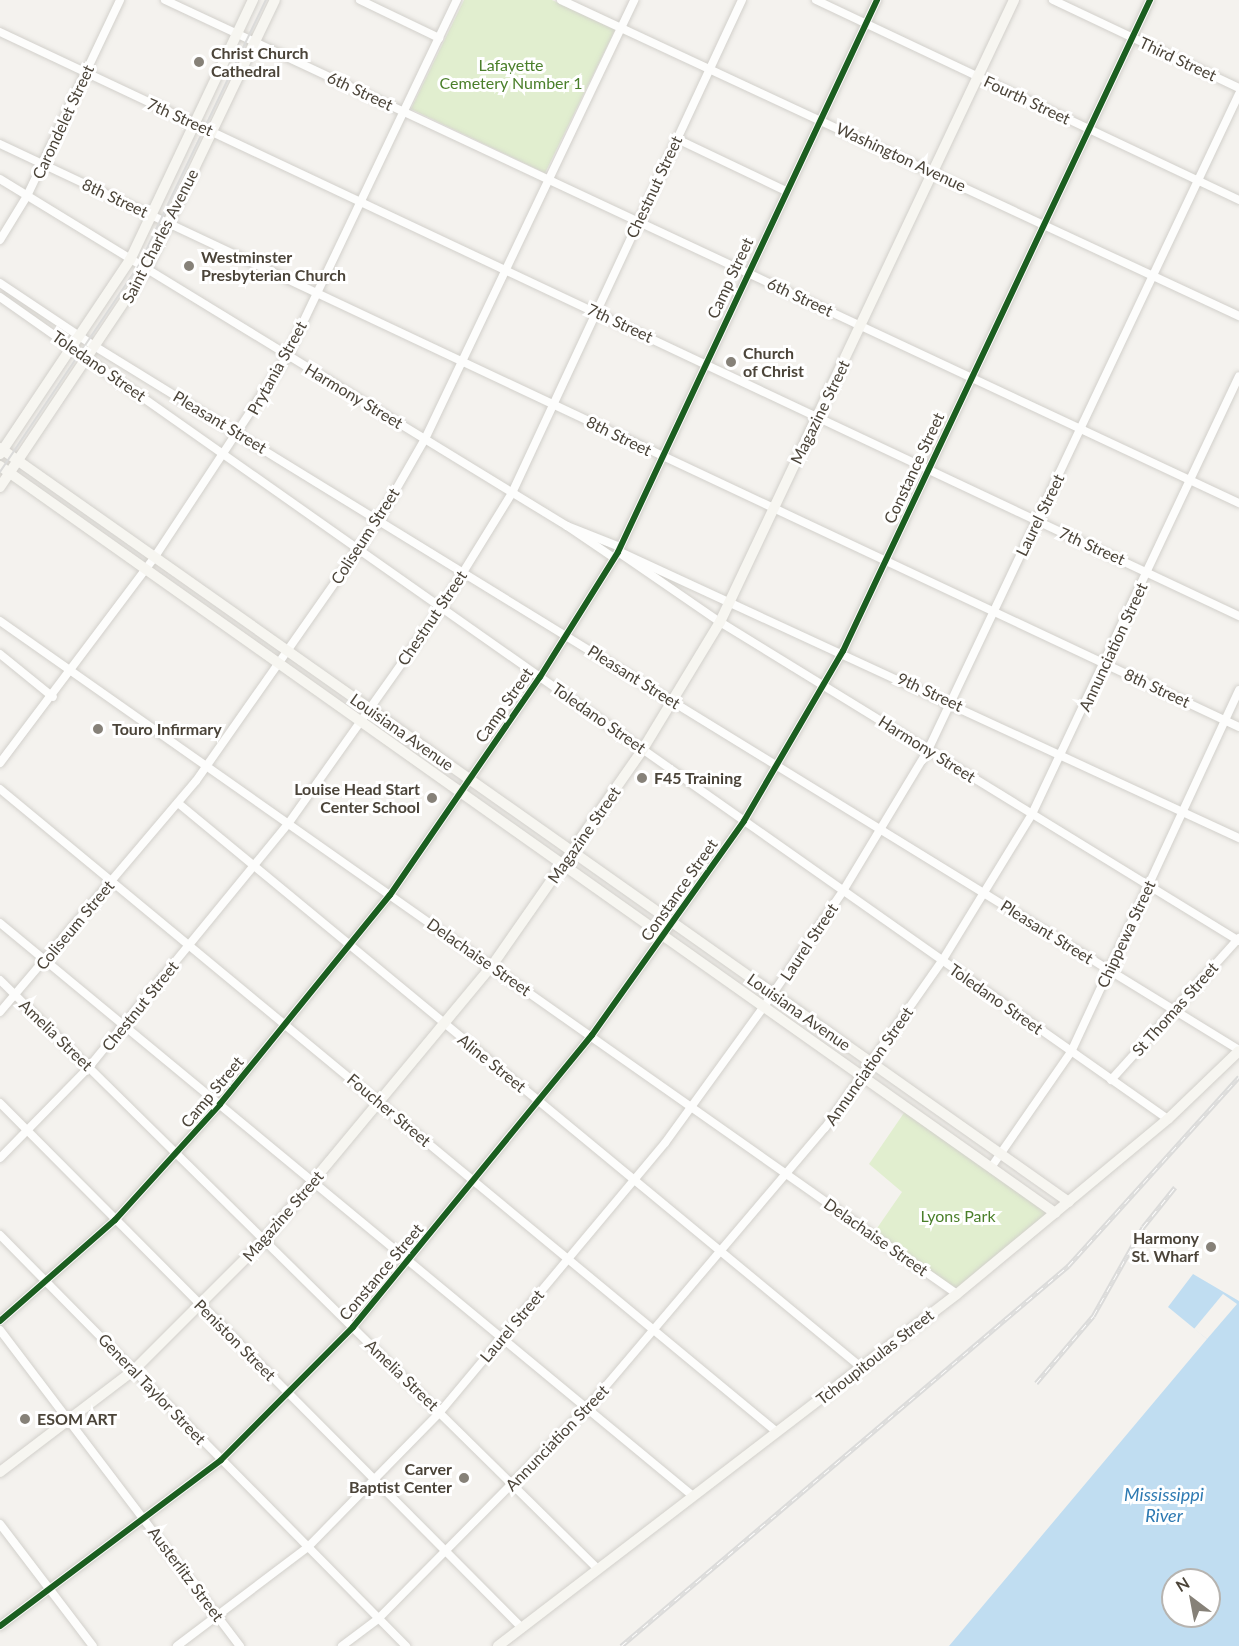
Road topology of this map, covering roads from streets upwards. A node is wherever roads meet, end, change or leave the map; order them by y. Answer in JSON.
{"nodes":[{"id":1,"x":120,"y":0,"type":"edge"},
{"id":2,"x":165,"y":0,"type":"edge"},
{"id":3,"x":253,"y":0,"type":"edge"},
{"id":4,"x":275,"y":0,"type":"edge"},
{"id":5,"x":360,"y":0,"type":"edge"},
{"id":6,"x":457,"y":0,"type":"edge"},
{"id":7,"x":561,"y":0,"type":"edge"},
{"id":8,"x":634,"y":0,"type":"edge"},
{"id":9,"x":742,"y":0,"type":"edge"},
{"id":10,"x":816,"y":0,"type":"edge"},
{"id":11,"x":878,"y":0,"type":"edge"},
{"id":12,"x":1014,"y":0,"type":"edge"},
{"id":13,"x":1053,"y":0,"type":"edge"},
{"id":14,"x":1150,"y":0,"type":"edge"},
{"id":15,"x":866,"y":24,"type":"junction"},
{"id":16,"x":622,"y":28,"type":"junction"},
{"id":17,"x":0,"y":32,"type":"edge"},
{"id":18,"x":237,"y":34,"type":"junction"},
{"id":19,"x":439,"y":38,"type":"junction"},
{"id":20,"x":1132,"y":38,"type":"junction"},
{"id":21,"x":255,"y":42,"type":"junction"},
{"id":22,"x":711,"y":68,"type":"junction"},
{"id":23,"x":86,"y":74,"type":"junction"},
{"id":24,"x":978,"y":77,"type":"junction"},
{"id":25,"x":1239,"y":88,"type":"edge"},
{"id":26,"x":1239,"y":94,"type":"edge"},
{"id":27,"x":402,"y":111,"type":"junction"},
{"id":28,"x":821,"y":120,"type":"junction"},
{"id":29,"x":195,"y":124,"type":"junction"},
{"id":30,"x":1089,"y":129,"type":"junction"},
{"id":31,"x":213,"y":131,"type":"junction"},
{"id":32,"x":677,"y":139,"type":"junction"},
{"id":33,"x":0,"y":144,"type":"edge"},
{"id":34,"x":43,"y":164,"type":"junction"},
{"id":35,"x":933,"y":173,"type":"junction"},
{"id":36,"x":0,"y":179,"type":"edge"},
{"id":37,"x":548,"y":179,"type":"junction"},
{"id":38,"x":1198,"y":180,"type":"junction"},
{"id":39,"x":786,"y":190,"type":"junction"},
{"id":40,"x":27,"y":196,"type":"junction"},
{"id":41,"x":1239,"y":200,"type":"edge"},
{"id":42,"x":360,"y":202,"type":"junction"},
{"id":43,"x":152,"y":215,"type":"junction"},
{"id":44,"x":638,"y":221,"type":"junction"},
{"id":45,"x":168,"y":223,"type":"junction"},
{"id":46,"x":1044,"y":225,"type":"junction"},
{"id":47,"x":0,"y":240,"type":"edge"},
{"id":48,"x":130,"y":260,"type":"junction"},
{"id":49,"x":146,"y":269,"type":"junction"},
{"id":50,"x":507,"y":270,"type":"junction"},
{"id":51,"x":748,"y":272,"type":"junction"},
{"id":52,"x":1153,"y":276,"type":"junction"},
{"id":53,"x":0,"y":283,"type":"edge"},
{"id":54,"x":316,"y":293,"type":"junction"},
{"id":55,"x":0,"y":297,"type":"edge"},
{"id":56,"x":596,"y":313,"type":"junction"},
{"id":57,"x":1239,"y":316,"type":"edge"},
{"id":58,"x":861,"y":326,"type":"junction"},
{"id":59,"x":82,"y":338,"type":"junction"},
{"id":60,"x":76,"y":348,"type":"junction"},
{"id":61,"x":97,"y":348,"type":"junction"},
{"id":62,"x":287,"y":356,"type":"junction"},
{"id":63,"x":90,"y":358,"type":"junction"},
{"id":64,"x":463,"y":361,"type":"junction"},
{"id":65,"x":705,"y":363,"type":"junction"},
{"id":66,"x":1239,"y":376,"type":"edge"},
{"id":67,"x":973,"y":378,"type":"junction"},
{"id":68,"x":553,"y":404,"type":"junction"},
{"id":69,"x":818,"y":416,"type":"junction"},
{"id":70,"x":1081,"y":429,"type":"junction"},
{"id":71,"x":240,"y":434,"type":"junction"},
{"id":72,"x":425,"y":440,"type":"junction"},
{"id":73,"x":1,"y":451,"type":"edge"},
{"id":74,"x":226,"y":456,"type":"junction"},
{"id":75,"x":662,"y":457,"type":"junction"},
{"id":76,"x":18,"y":461,"type":"junction"},
{"id":77,"x":5,"y":470,"type":"edge"},
{"id":78,"x":928,"y":470,"type":"junction"},
{"id":79,"x":1190,"y":480,"type":"junction"},
{"id":80,"x":0,"y":486,"type":"edge"},
{"id":81,"x":513,"y":493,"type":"junction"},
{"id":82,"x":1239,"y":503,"type":"edge"},
{"id":83,"x":79,"y":504,"type":"junction"},
{"id":84,"x":774,"y":508,"type":"junction"},
{"id":85,"x":71,"y":517,"type":"junction"},
{"id":86,"x":378,"y":521,"type":"junction"},
{"id":87,"x":1036,"y":522,"type":"junction"},
{"id":88,"x":567,"y":526,"type":"junction"},
{"id":89,"x":358,"y":550,"type":"junction"},
{"id":90,"x":618,"y":552,"type":"junction"},
{"id":91,"x":154,"y":558,"type":"junction"},
{"id":92,"x":885,"y":561,"type":"junction"},
{"id":93,"x":146,"y":570,"type":"junction"},
{"id":94,"x":1148,"y":572,"type":"junction"},
{"id":95,"x":463,"y":573,"type":"junction"},
{"id":96,"x":731,"y":600,"type":"junction"},
{"id":97,"x":441,"y":608,"type":"junction"},
{"id":98,"x":995,"y":611,"type":"junction"},
{"id":99,"x":1239,"y":616,"type":"edge"},
{"id":100,"x":0,"y":621,"type":"edge"},
{"id":101,"x":720,"y":622,"type":"junction"},
{"id":102,"x":567,"y":636,"type":"junction"},
{"id":103,"x":843,"y":651,"type":"junction"},
{"id":104,"x":288,"y":652,"type":"junction"},
{"id":105,"x":0,"y":654,"type":"edge"},
{"id":106,"x":280,"y":663,"type":"junction"},
{"id":107,"x":1105,"y":664,"type":"junction"},
{"id":108,"x":72,"y":672,"type":"junction"},
{"id":109,"x":540,"y":677,"type":"junction"},
{"id":110,"x":825,"y":687,"type":"junction"},
{"id":111,"x":1239,"y":690,"type":"edge"},
{"id":112,"x":53,"y":697,"type":"junction"},
{"id":113,"x":674,"y":702,"type":"junction"},
{"id":114,"x":951,"y":702,"type":"junction"},
{"id":115,"x":369,"y":710,"type":"junction"},
{"id":116,"x":1225,"y":720,"type":"junction"},
{"id":117,"x":362,"y":721,"type":"junction"},
{"id":118,"x":1239,"y":727,"type":"edge"},
{"id":119,"x":643,"y":749,"type":"junction"},
{"id":120,"x":928,"y":750,"type":"junction"},
{"id":121,"x":1062,"y":755,"type":"junction"},
{"id":122,"x":0,"y":763,"type":"edge"},
{"id":123,"x":778,"y":766,"type":"junction"},
{"id":124,"x":206,"y":767,"type":"junction"},
{"id":125,"x":470,"y":779,"type":"junction"},
{"id":126,"x":0,"y":789,"type":"edge"},
{"id":127,"x":461,"y":791,"type":"junction"},
{"id":128,"x":178,"y":803,"type":"junction"},
{"id":129,"x":1183,"y":812,"type":"junction"},
{"id":130,"x":1032,"y":814,"type":"junction"},
{"id":131,"x":744,"y":821,"type":"junction"},
{"id":132,"x":288,"y":824,"type":"junction"},
{"id":133,"x":881,"y":829,"type":"junction"},
{"id":134,"x":1239,"y":838,"type":"edge"},
{"id":135,"x":573,"y":851,"type":"junction"},
{"id":136,"x":564,"y":864,"type":"junction"},
{"id":137,"x":255,"y":865,"type":"junction"},
{"id":138,"x":111,"y":882,"type":"junction"},
{"id":139,"x":621,"y":886,"type":"junction"},
{"id":140,"x":1149,"y":886,"type":"junction"},
{"id":141,"x":843,"y":891,"type":"junction"},
{"id":142,"x":984,"y":893,"type":"junction"},
{"id":143,"x":390,"y":895,"type":"junction"},
{"id":144,"x":613,"y":898,"type":"junction"},
{"id":145,"x":672,"y":922,"type":"junction"},
{"id":146,"x":0,"y":923,"type":"edge"},
{"id":147,"x":664,"y":933,"type":"junction"},
{"id":148,"x":1239,"y":940,"type":"edge"},
{"id":149,"x":352,"y":945,"type":"junction"},
{"id":150,"x":189,"y":946,"type":"junction"},
{"id":151,"x":46,"y":961,"type":"junction"},
{"id":152,"x":942,"y":961,"type":"junction"},
{"id":153,"x":491,"y":967,"type":"junction"},
{"id":154,"x":1110,"y":970,"type":"junction"},
{"id":155,"x":0,"y":980,"type":"edge"},
{"id":156,"x":773,"y":993,"type":"junction"},
{"id":157,"x":16,"y":996,"type":"junction"},
{"id":158,"x":765,"y":1005,"type":"junction"},
{"id":159,"x":1174,"y":1009,"type":"junction"},
{"id":160,"x":0,"y":1012,"type":"edge"},
{"id":161,"x":286,"y":1024,"type":"junction"},
{"id":162,"x":444,"y":1024,"type":"junction"},
{"id":163,"x":125,"y":1025,"type":"junction"},
{"id":164,"x":592,"y":1035,"type":"junction"},
{"id":165,"x":1239,"y":1050,"type":"edge"},
{"id":166,"x":1071,"y":1052,"type":"junction"},
{"id":167,"x":872,"y":1062,"type":"junction"},
{"id":168,"x":89,"y":1067,"type":"junction"},
{"id":169,"x":863,"y":1075,"type":"junction"},
{"id":170,"x":1111,"y":1080,"type":"junction"},
{"id":171,"x":539,"y":1101,"type":"junction"},
{"id":172,"x":379,"y":1102,"type":"junction"},
{"id":173,"x":0,"y":1103,"type":"edge"},
{"id":174,"x":220,"y":1104,"type":"junction"},
{"id":175,"x":691,"y":1107,"type":"junction"},
{"id":176,"x":1168,"y":1119,"type":"junction"},
{"id":177,"x":29,"y":1130,"type":"junction"},
{"id":178,"x":178,"y":1153,"type":"junction"},
{"id":179,"x":1000,"y":1153,"type":"junction"},
{"id":180,"x":0,"y":1158,"type":"edge"},
{"id":181,"x":992,"y":1166,"type":"junction"},
{"id":182,"x":790,"y":1176,"type":"junction"},
{"id":183,"x":635,"y":1179,"type":"junction"},
{"id":184,"x":474,"y":1180,"type":"junction"},
{"id":185,"x":313,"y":1181,"type":"junction"},
{"id":186,"x":1069,"y":1202,"type":"junction"},
{"id":187,"x":1055,"y":1213,"type":"junction"},
{"id":188,"x":115,"y":1220,"type":"junction"},
{"id":189,"x":0,"y":1234,"type":"edge"},
{"id":190,"x":265,"y":1239,"type":"junction"},
{"id":191,"x":724,"y":1254,"type":"junction"},
{"id":192,"x":568,"y":1259,"type":"junction"},
{"id":193,"x":409,"y":1260,"type":"junction"},
{"id":194,"x":49,"y":1283,"type":"junction"},
{"id":195,"x":957,"y":1294,"type":"junction"},
{"id":196,"x":200,"y":1306,"type":"junction"},
{"id":197,"x":0,"y":1322,"type":"edge"},
{"id":198,"x":353,"y":1327,"type":"junction"},
{"id":199,"x":0,"y":1330,"type":"edge"},
{"id":200,"x":657,"y":1332,"type":"junction"},
{"id":201,"x":503,"y":1337,"type":"junction"},
{"id":202,"x":862,"y":1368,"type":"junction"},
{"id":203,"x":134,"y":1370,"type":"junction"},
{"id":204,"x":289,"y":1394,"type":"junction"},
{"id":205,"x":588,"y":1407,"type":"junction"},
{"id":206,"x":440,"y":1413,"type":"junction"},
{"id":207,"x":69,"y":1420,"type":"junction"},
{"id":208,"x":777,"y":1432,"type":"junction"},
{"id":209,"x":221,"y":1460,"type":"junction"},
{"id":210,"x":0,"y":1472,"type":"edge"},
{"id":211,"x":375,"y":1481,"type":"junction"},
{"id":212,"x":513,"y":1484,"type":"junction"},
{"id":213,"x":693,"y":1496,"type":"junction"},
{"id":214,"x":144,"y":1518,"type":"junction"},
{"id":215,"x":0,"y":1524,"type":"edge"},
{"id":216,"x":308,"y":1547,"type":"junction"},
{"id":217,"x":446,"y":1551,"type":"junction"},
{"id":218,"x":598,"y":1569,"type":"junction"},
{"id":219,"x":49,"y":1589,"type":"junction"},
{"id":220,"x":217,"y":1616,"type":"junction"},
{"id":221,"x":378,"y":1618,"type":"junction"},
{"id":222,"x":0,"y":1626,"type":"edge"},
{"id":223,"x":522,"y":1628,"type":"junction"},
{"id":224,"x":93,"y":1646,"type":"edge"},
{"id":225,"x":177,"y":1646,"type":"edge"},
{"id":226,"x":240,"y":1646,"type":"edge"},
{"id":227,"x":342,"y":1646,"type":"edge"},
{"id":228,"x":406,"y":1646,"type":"edge"},
{"id":229,"x":498,"y":1646,"type":"edge"}],
"edges":[{"from":1,"to":23,"type":"street","name":"Carondelet Street"},
{"from":2,"to":18,"type":"street","name":"6th Street"},
{"from":3,"to":18,"type":"street","name":"Saint Charles Avenue"},
{"from":4,"to":21,"type":"street","name":"Saint Charles Avenue"},
{"from":5,"to":19,"type":"street"},
{"from":6,"to":19,"type":"street","name":"Prytania Street"},
{"from":7,"to":16,"type":"street","name":"Washington Avenue"},
{"from":8,"to":16,"type":"street","name":"Coliseum Street"},
{"from":9,"to":22,"type":"street","name":"Chestnut Street"},
{"from":10,"to":15,"type":"street","name":"Fourth Street"},
{"from":11,"to":15,"type":"street","name":"Camp Street"},
{"from":12,"to":24,"type":"street","name":"Magazine Street"},
{"from":13,"to":20,"type":"street","name":"Third Street"},
{"from":14,"to":20,"type":"street","name":"Constance Street"},
{"from":15,"to":24,"type":"street","name":"Fourth Street"},
{"from":15,"to":28,"type":"street","name":"Camp Street"},
{"from":16,"to":22,"type":"street","name":"Washington Avenue"},
{"from":16,"to":37,"type":"street","name":"Coliseum Street"},
{"from":17,"to":23,"type":"street","name":"7th Street"},
{"from":18,"to":21,"type":"street","name":"6th Street"},
{"from":18,"to":29,"type":"street","name":"Saint Charles Avenue"},
{"from":19,"to":27,"type":"street","name":"Prytania Street"},
{"from":20,"to":25,"type":"street","name":"Third Street"},
{"from":20,"to":30,"type":"street","name":"Constance Street"},
{"from":21,"to":27,"type":"street","name":"6th Street"},
{"from":21,"to":31,"type":"street","name":"Saint Charles Avenue"},
{"from":22,"to":28,"type":"street","name":"Washington Avenue"},
{"from":22,"to":32,"type":"street","name":"Chestnut Street"},
{"from":23,"to":29,"type":"street","name":"7th Street"},
{"from":23,"to":34,"type":"street","name":"Carondelet Street"},
{"from":24,"to":30,"type":"street","name":"Fourth Street"},
{"from":24,"to":35,"type":"street","name":"Magazine Street"},
{"from":26,"to":38,"type":"street","name":"Laurel Street"},
{"from":27,"to":37,"type":"street","name":"6th Street"},
{"from":27,"to":42,"type":"street","name":"Prytania Street"},
{"from":28,"to":35,"type":"street","name":"Washington Avenue"},
{"from":28,"to":39,"type":"street","name":"Camp Street"},
{"from":29,"to":31,"type":"street","name":"7th Street"},
{"from":29,"to":43,"type":"street","name":"Saint Charles Avenue"},
{"from":30,"to":38,"type":"street","name":"Fourth Street"},
{"from":30,"to":46,"type":"street","name":"Constance Street"},
{"from":31,"to":42,"type":"street","name":"7th Street"},
{"from":31,"to":45,"type":"street","name":"Saint Charles Avenue"},
{"from":32,"to":39,"type":"street"},
{"from":32,"to":44,"type":"street","name":"Chestnut Street"},
{"from":33,"to":34,"type":"street","name":"8th Street"},
{"from":34,"to":40,"type":"street","name":"Carondelet Street"},
{"from":34,"to":43,"type":"street","name":"8th Street"},
{"from":35,"to":46,"type":"street","name":"Washington Avenue"},
{"from":35,"to":58,"type":"street","name":"Magazine Street"},
{"from":36,"to":40,"type":"street","name":"Harmony Street"},
{"from":37,"to":44,"type":"street","name":"6th Street"},
{"from":37,"to":50,"type":"street","name":"Coliseum Street"},
{"from":38,"to":41,"type":"street","name":"Fourth Street"},
{"from":38,"to":52,"type":"street","name":"Laurel Street"},
{"from":39,"to":51,"type":"street","name":"Camp Street"},
{"from":40,"to":47,"type":"street","name":"Carondelet Street"},
{"from":40,"to":48,"type":"street","name":"Harmony Street"},
{"from":42,"to":50,"type":"street","name":"7th Street"},
{"from":42,"to":54,"type":"street","name":"Prytania Street"},
{"from":43,"to":45,"type":"street","name":"8th Street"},
{"from":43,"to":48,"type":"street","name":"Saint Charles Avenue"},
{"from":44,"to":51,"type":"street","name":"6th Street"},
{"from":44,"to":56,"type":"street","name":"Chestnut Street"},
{"from":45,"to":49,"type":"street","name":"Saint Charles Avenue"},
{"from":45,"to":54,"type":"street","name":"8th Street"},
{"from":46,"to":52,"type":"street","name":"Washington Avenue"},
{"from":46,"to":67,"type":"street","name":"Constance Street"},
{"from":48,"to":49,"type":"street","name":"Harmony Street"},
{"from":48,"to":59,"type":"street","name":"Saint Charles Avenue"},
{"from":49,"to":61,"type":"street","name":"Saint Charles Avenue"},
{"from":49,"to":62,"type":"street","name":"Harmony Street"},
{"from":50,"to":56,"type":"street","name":"7th Street"},
{"from":50,"to":64,"type":"street","name":"Coliseum Street"},
{"from":51,"to":58,"type":"street","name":"6th Street"},
{"from":51,"to":65,"type":"street","name":"Camp Street"},
{"from":52,"to":57,"type":"street","name":"Washington Avenue"},
{"from":52,"to":70,"type":"street","name":"Laurel Street"},
{"from":53,"to":59,"type":"street","name":"Pleasant Street"},
{"from":54,"to":62,"type":"street","name":"Prytania Street"},
{"from":54,"to":64,"type":"street","name":"8th Street"},
{"from":55,"to":60,"type":"street","name":"Toledano Street"},
{"from":56,"to":65,"type":"street","name":"7th Street"},
{"from":56,"to":68,"type":"street","name":"Chestnut Street"},
{"from":58,"to":67,"type":"street","name":"6th Street"},
{"from":58,"to":69,"type":"street","name":"Magazine Street"},
{"from":59,"to":60,"type":"street","name":"Saint Charles Avenue"},
{"from":59,"to":61,"type":"street","name":"Pleasant Street"},
{"from":60,"to":63,"type":"street","name":"Toledano Street"},
{"from":60,"to":73,"type":"street","name":"Saint Charles Avenue"},
{"from":61,"to":63,"type":"street","name":"Saint Charles Avenue"},
{"from":61,"to":71,"type":"street","name":"Pleasant Street"},
{"from":62,"to":71,"type":"street","name":"Prytania Street"},
{"from":62,"to":72,"type":"street","name":"Harmony Street"},
{"from":63,"to":74,"type":"street","name":"Toledano Street"},
{"from":63,"to":76,"type":"street","name":"Saint Charles Avenue"},
{"from":64,"to":68,"type":"street","name":"8th Street"},
{"from":64,"to":72,"type":"street","name":"Coliseum Street"},
{"from":65,"to":69,"type":"street","name":"7th Street"},
{"from":65,"to":75,"type":"street","name":"Camp Street"},
{"from":66,"to":79,"type":"street","name":"Annunciation Street"},
{"from":67,"to":70,"type":"street","name":"6th Street"},
{"from":67,"to":78,"type":"street","name":"Constance Street"},
{"from":68,"to":75,"type":"street","name":"8th Street"},
{"from":68,"to":81,"type":"street","name":"Chestnut Street"},
{"from":69,"to":78,"type":"street","name":"7th Street"},
{"from":69,"to":84,"type":"street","name":"Magazine Street"},
{"from":70,"to":79,"type":"street","name":"6th Street"},
{"from":70,"to":87,"type":"street","name":"Laurel Street"},
{"from":71,"to":74,"type":"street","name":"Prytania Street"},
{"from":71,"to":86,"type":"street","name":"Pleasant Street"},
{"from":72,"to":81,"type":"street","name":"Harmony Street"},
{"from":72,"to":86,"type":"street","name":"Coliseum Street"},
{"from":73,"to":76,"type":"street","name":"Louisiana Avenue"},
{"from":74,"to":89,"type":"street","name":"Toledano Street"},
{"from":74,"to":91,"type":"street","name":"Prytania Street"},
{"from":75,"to":84,"type":"street","name":"8th Street"},
{"from":75,"to":90,"type":"street","name":"Camp Street"},
{"from":76,"to":77,"type":"street","name":"Saint Charles Avenue"},
{"from":76,"to":83,"type":"street","name":"Louisiana Avenue"},
{"from":77,"to":80,"type":"street","name":"Saint Charles Avenue"},
{"from":77,"to":85,"type":"street","name":"Louisiana Avenue"},
{"from":78,"to":87,"type":"street","name":"7th Street"},
{"from":78,"to":92,"type":"street","name":"Constance Street"},
{"from":79,"to":82,"type":"street","name":"6th Street"},
{"from":79,"to":94,"type":"street","name":"Annunciation Street"},
{"from":81,"to":88,"type":"street","name":"Harmony Street"},
{"from":81,"to":95,"type":"street","name":"Chestnut Street"},
{"from":83,"to":85,"type":"street"},
{"from":83,"to":91,"type":"street","name":"Louisiana Avenue"},
{"from":84,"to":92,"type":"street","name":"8th Street"},
{"from":84,"to":96,"type":"street","name":"Magazine Street"},
{"from":85,"to":93,"type":"street","name":"Louisiana Avenue"},
{"from":86,"to":89,"type":"street","name":"Coliseum Street"},
{"from":86,"to":95,"type":"street","name":"Pleasant Street"},
{"from":87,"to":94,"type":"street","name":"7th Street"},
{"from":87,"to":98,"type":"street","name":"Laurel Street"},
{"from":88,"to":90,"type":"street","name":"Harmony Street"},
{"from":88,"to":90,"type":"street"},
{"from":89,"to":97,"type":"street","name":"Toledano Street"},
{"from":89,"to":104,"type":"street","name":"Coliseum Street"},
{"from":90,"to":96,"type":"street","name":"9th Street"},
{"from":90,"to":101,"type":"street","name":"Harmony Street"},
{"from":90,"to":102,"type":"street","name":"Camp Street"},
{"from":91,"to":93,"type":"street","name":"Prytania Street"},
{"from":91,"to":104,"type":"street","name":"Louisiana Avenue"},
{"from":92,"to":98,"type":"street","name":"8th Street"},
{"from":92,"to":103,"type":"street","name":"Constance Street"},
{"from":93,"to":106,"type":"street","name":"Louisiana Avenue"},
{"from":93,"to":108,"type":"street","name":"Prytania Street"},
{"from":94,"to":99,"type":"street","name":"7th Street"},
{"from":94,"to":107,"type":"street","name":"Annunciation Street"},
{"from":95,"to":97,"type":"street","name":"Chestnut Street"},
{"from":95,"to":102,"type":"street","name":"Pleasant Street"},
{"from":96,"to":101,"type":"street","name":"Magazine Street"},
{"from":96,"to":103,"type":"street","name":"9th Street"},
{"from":97,"to":109,"type":"street","name":"Toledano Street"},
{"from":97,"to":115,"type":"street","name":"Chestnut Street"},
{"from":98,"to":107,"type":"street","name":"8th Street"},
{"from":98,"to":114,"type":"street","name":"Laurel Street"},
{"from":100,"to":108,"type":"street","name":"Delachaise Street"},
{"from":101,"to":110,"type":"street","name":"Harmony Street"},
{"from":101,"to":113,"type":"street","name":"Magazine Street"},
{"from":102,"to":109,"type":"street","name":"Camp Street"},
{"from":102,"to":113,"type":"street","name":"Pleasant Street"},
{"from":103,"to":110,"type":"street","name":"Constance Street"},
{"from":103,"to":114,"type":"street","name":"9th Street"},
{"from":104,"to":106,"type":"street","name":"Coliseum Street"},
{"from":104,"to":115,"type":"street","name":"Louisiana Avenue"},
{"from":105,"to":112,"type":"street"},
{"from":106,"to":117,"type":"street","name":"Louisiana Avenue"},
{"from":106,"to":124,"type":"street","name":"Coliseum Street"},
{"from":107,"to":116,"type":"street","name":"8th Street"},
{"from":107,"to":121,"type":"street","name":"Annunciation Street"},
{"from":108,"to":112,"type":"street","name":"Prytania Street"},
{"from":108,"to":124,"type":"street","name":"Delachaise Street"},
{"from":109,"to":119,"type":"street","name":"Toledano Street"},
{"from":109,"to":125,"type":"street","name":"Camp Street"},
{"from":110,"to":120,"type":"street","name":"Harmony Street"},
{"from":110,"to":123,"type":"street","name":"Constance Street"},
{"from":111,"to":116,"type":"street","name":"Chippewa Street"},
{"from":112,"to":122,"type":"street","name":"Prytania Street"},
{"from":113,"to":119,"type":"street","name":"Magazine Street"},
{"from":113,"to":123,"type":"street","name":"Pleasant Street"},
{"from":114,"to":120,"type":"street","name":"Laurel Street"},
{"from":114,"to":121,"type":"street","name":"9th Street"},
{"from":115,"to":117,"type":"street","name":"Chestnut Street"},
{"from":115,"to":125,"type":"street","name":"Louisiana Avenue"},
{"from":116,"to":118,"type":"street","name":"8th Street"},
{"from":116,"to":129,"type":"street","name":"Chippewa Street"},
{"from":117,"to":127,"type":"street","name":"Louisiana Avenue"},
{"from":117,"to":132,"type":"street","name":"Chestnut Street"},
{"from":119,"to":131,"type":"street","name":"Toledano Street"},
{"from":119,"to":135,"type":"street","name":"Magazine Street"},
{"from":120,"to":130,"type":"street","name":"Harmony Street"},
{"from":120,"to":133,"type":"street","name":"Laurel Street"},
{"from":121,"to":129,"type":"street","name":"9th Street"},
{"from":121,"to":130,"type":"street","name":"Annunciation Street"},
{"from":123,"to":131,"type":"street","name":"Constance Street"},
{"from":123,"to":133,"type":"street","name":"Pleasant Street"},
{"from":124,"to":128,"type":"street","name":"Coliseum Street"},
{"from":124,"to":132,"type":"street","name":"Delachaise Street"},
{"from":125,"to":127,"type":"street","name":"Camp Street"},
{"from":125,"to":135,"type":"street","name":"Louisiana Avenue"},
{"from":126,"to":138,"type":"street","name":"Foucher Street"},
{"from":127,"to":136,"type":"street","name":"Louisiana Avenue"},
{"from":127,"to":143,"type":"street","name":"Camp Street"},
{"from":128,"to":137,"type":"street","name":"Aline Street"},
{"from":128,"to":138,"type":"street","name":"Coliseum Street"},
{"from":129,"to":134,"type":"street","name":"9th Street"},
{"from":129,"to":140,"type":"street","name":"Chippewa Street"},
{"from":130,"to":140,"type":"street","name":"Harmony Street"},
{"from":130,"to":142,"type":"street","name":"Annunciation Street"},
{"from":131,"to":141,"type":"street","name":"Toledano Street"},
{"from":131,"to":145,"type":"street","name":"Constance Street"},
{"from":132,"to":137,"type":"street","name":"Chestnut Street"},
{"from":132,"to":143,"type":"street","name":"Delachaise Street"},
{"from":133,"to":141,"type":"street","name":"Laurel Street"},
{"from":133,"to":142,"type":"street","name":"Pleasant Street"},
{"from":135,"to":136,"type":"street","name":"Magazine Street"},
{"from":135,"to":139,"type":"street","name":"Louisiana Avenue"},
{"from":136,"to":144,"type":"street","name":"Louisiana Avenue"},
{"from":136,"to":153,"type":"street","name":"Magazine Street"},
{"from":137,"to":149,"type":"street","name":"Aline Street"},
{"from":137,"to":150,"type":"street","name":"Chestnut Street"},
{"from":138,"to":150,"type":"street","name":"Foucher Street"},
{"from":138,"to":151,"type":"street","name":"Coliseum Street"},
{"from":139,"to":144,"type":"street"},
{"from":139,"to":145,"type":"street","name":"Louisiana Avenue"},
{"from":140,"to":148,"type":"street","name":"Harmony Street"},
{"from":140,"to":154,"type":"street","name":"Chippewa Street"},
{"from":141,"to":152,"type":"street","name":"Toledano Street"},
{"from":141,"to":156,"type":"street","name":"Laurel Street"},
{"from":142,"to":152,"type":"street","name":"Annunciation Street"},
{"from":142,"to":154,"type":"street","name":"Pleasant Street"},
{"from":143,"to":149,"type":"street","name":"Camp Street"},
{"from":143,"to":153,"type":"street","name":"Delachaise Street"},
{"from":144,"to":147,"type":"street","name":"Louisiana Avenue"},
{"from":145,"to":147,"type":"street","name":"Constance Street"},
{"from":145,"to":156,"type":"street","name":"Louisiana Avenue"},
{"from":146,"to":151,"type":"street"},
{"from":147,"to":158,"type":"street","name":"Louisiana Avenue"},
{"from":147,"to":164,"type":"street","name":"Constance Street"},
{"from":148,"to":159,"type":"street","name":"St Thomas Street"},
{"from":149,"to":161,"type":"street","name":"Camp Street"},
{"from":149,"to":162,"type":"street","name":"Aline Street"},
{"from":150,"to":161,"type":"street","name":"Foucher Street"},
{"from":150,"to":163,"type":"street","name":"Chestnut Street"},
{"from":151,"to":157,"type":"street","name":"Coliseum Street"},
{"from":151,"to":163,"type":"street"},
{"from":152,"to":166,"type":"street","name":"Toledano Street"},
{"from":152,"to":167,"type":"street","name":"Annunciation Street"},
{"from":153,"to":162,"type":"street","name":"Magazine Street"},
{"from":153,"to":164,"type":"street","name":"Delachaise Street"},
{"from":154,"to":159,"type":"street","name":"Pleasant Street"},
{"from":154,"to":166,"type":"street","name":"Chippewa Street"},
{"from":155,"to":157,"type":"street","name":"Amelia Street"},
{"from":156,"to":158,"type":"street","name":"Laurel Street"},
{"from":156,"to":167,"type":"street","name":"Louisiana Avenue"},
{"from":157,"to":160,"type":"street","name":"Coliseum Street"},
{"from":157,"to":168,"type":"street","name":"Amelia Street"},
{"from":158,"to":169,"type":"street","name":"Louisiana Avenue"},
{"from":158,"to":175,"type":"street","name":"Laurel Street"},
{"from":159,"to":165,"type":"street","name":"Pleasant Street"},
{"from":159,"to":170,"type":"street","name":"St Thomas Street"},
{"from":161,"to":172,"type":"street","name":"Foucher Street"},
{"from":161,"to":174,"type":"street","name":"Camp Street"},
{"from":162,"to":171,"type":"street","name":"Aline Street"},
{"from":162,"to":172,"type":"street","name":"Magazine Street"},
{"from":163,"to":168,"type":"street","name":"Chestnut Street"},
{"from":163,"to":174,"type":"street"},
{"from":164,"to":171,"type":"street","name":"Constance Street"},
{"from":164,"to":175,"type":"street","name":"Delachaise Street"},
{"from":165,"to":176,"type":"street","name":"Tchoupitoulas Street"},
{"from":166,"to":170,"type":"street","name":"Toledano Street"},
{"from":166,"to":179,"type":"street","name":"Chippewa Street"},
{"from":167,"to":169,"type":"street","name":"Annunciation Street"},
{"from":167,"to":179,"type":"street","name":"Louisiana Avenue"},
{"from":168,"to":177,"type":"street","name":"Chestnut Street"},
{"from":168,"to":178,"type":"street","name":"Amelia Street"},
{"from":169,"to":181,"type":"street","name":"Louisiana Avenue"},
{"from":169,"to":182,"type":"street","name":"Annunciation Street"},
{"from":170,"to":176,"type":"street","name":"Toledano Street"},
{"from":171,"to":183,"type":"street","name":"Aline Street"},
{"from":171,"to":184,"type":"street","name":"Constance Street"},
{"from":172,"to":184,"type":"street","name":"Foucher Street"},
{"from":172,"to":185,"type":"street","name":"Magazine Street"},
{"from":173,"to":177,"type":"street","name":"Peniston Street"},
{"from":174,"to":178,"type":"street","name":"Camp Street"},
{"from":174,"to":185,"type":"street"},
{"from":175,"to":182,"type":"street","name":"Delachaise Street"},
{"from":175,"to":183,"type":"street","name":"Laurel Street"},
{"from":176,"to":186,"type":"street","name":"Tchoupitoulas Street"},
{"from":177,"to":180,"type":"street","name":"Chestnut Street"},
{"from":177,"to":188,"type":"street","name":"Peniston Street"},
{"from":178,"to":188,"type":"street","name":"Camp Street"},
{"from":178,"to":190,"type":"street","name":"Amelia Street"},
{"from":179,"to":181,"type":"street","name":"Chippewa Street"},
{"from":179,"to":186,"type":"street","name":"Louisiana Avenue"},
{"from":181,"to":187,"type":"street","name":"Louisiana Avenue"},
{"from":182,"to":191,"type":"street","name":"Annunciation Street"},
{"from":182,"to":195,"type":"street","name":"Delachaise Street"},
{"from":183,"to":191,"type":"street","name":"Aline Street"},
{"from":183,"to":192,"type":"street","name":"Laurel Street"},
{"from":184,"to":192,"type":"street","name":"Foucher Street"},
{"from":184,"to":193,"type":"street","name":"Constance Street"},
{"from":185,"to":190,"type":"street","name":"Magazine Street"},
{"from":185,"to":193,"type":"street"},
{"from":186,"to":187,"type":"street","name":"Tchoupitoulas Street"},
{"from":187,"to":195,"type":"street","name":"Tchoupitoulas Street"},
{"from":188,"to":194,"type":"street","name":"Camp Street"},
{"from":188,"to":196,"type":"street","name":"Peniston Street"},
{"from":189,"to":194,"type":"street","name":"General Taylor Street"},
{"from":190,"to":196,"type":"street","name":"Magazine Street"},
{"from":190,"to":198,"type":"street","name":"Amelia Street"},
{"from":191,"to":200,"type":"street","name":"Annunciation Street"},
{"from":191,"to":202,"type":"street","name":"Aline Street"},
{"from":192,"to":200,"type":"street","name":"Foucher Street"},
{"from":192,"to":201,"type":"street","name":"Laurel Street"},
{"from":193,"to":198,"type":"street","name":"Constance Street"},
{"from":193,"to":201,"type":"street"},
{"from":194,"to":197,"type":"street","name":"Camp Street"},
{"from":194,"to":203,"type":"street","name":"General Taylor Street"},
{"from":195,"to":202,"type":"street","name":"Tchoupitoulas Street"},
{"from":196,"to":203,"type":"street","name":"Magazine Street"},
{"from":196,"to":204,"type":"street","name":"Peniston Street"},
{"from":198,"to":204,"type":"street","name":"Constance Street"},
{"from":198,"to":206,"type":"street","name":"Amelia Street"},
{"from":199,"to":207,"type":"street","name":"Austerlitz Street"},
{"from":200,"to":205,"type":"street","name":"Annunciation Street"},
{"from":200,"to":208,"type":"street","name":"Foucher Street"},
{"from":201,"to":205,"type":"street"},
{"from":201,"to":206,"type":"street","name":"Laurel Street"},
{"from":202,"to":208,"type":"street","name":"Tchoupitoulas Street"},
{"from":203,"to":207,"type":"street","name":"Magazine Street"},
{"from":203,"to":209,"type":"street","name":"General Taylor Street"},
{"from":204,"to":209,"type":"street","name":"Constance Street"},
{"from":204,"to":211,"type":"street","name":"Peniston Street"},
{"from":205,"to":212,"type":"street","name":"Annunciation Street"},
{"from":205,"to":213,"type":"street"},
{"from":206,"to":211,"type":"street","name":"Laurel Street"},
{"from":206,"to":212,"type":"street","name":"Amelia Street"},
{"from":207,"to":210,"type":"street","name":"Magazine Street"},
{"from":207,"to":214,"type":"street","name":"Austerlitz Street"},
{"from":208,"to":213,"type":"street","name":"Tchoupitoulas Street"},
{"from":209,"to":214,"type":"street","name":"Constance Street"},
{"from":209,"to":216,"type":"street","name":"General Taylor Street"},
{"from":211,"to":216,"type":"street","name":"Laurel Street"},
{"from":211,"to":217,"type":"street","name":"Peniston Street"},
{"from":212,"to":217,"type":"street","name":"Annunciation Street"},
{"from":212,"to":218,"type":"street","name":"Amelia Street"},
{"from":213,"to":218,"type":"street","name":"Tchoupitoulas Street"},
{"from":214,"to":219,"type":"street","name":"Constance Street"},
{"from":214,"to":220,"type":"street","name":"Austerlitz Street"},
{"from":215,"to":219,"type":"street"},
{"from":216,"to":220,"type":"street","name":"Laurel Street"},
{"from":216,"to":221,"type":"street","name":"General Taylor Street"},
{"from":217,"to":221,"type":"street","name":"Annunciation Street"},
{"from":217,"to":223,"type":"street","name":"Peniston Street"},
{"from":218,"to":223,"type":"street","name":"Tchoupitoulas Street"},
{"from":219,"to":222,"type":"street","name":"Constance Street"},
{"from":219,"to":224,"type":"street"},
{"from":220,"to":225,"type":"street","name":"Laurel Street"},
{"from":220,"to":226,"type":"street","name":"Austerlitz Street"},
{"from":221,"to":227,"type":"street","name":"Annunciation Street"},
{"from":221,"to":228,"type":"street","name":"General Taylor Street"},
{"from":223,"to":229,"type":"street","name":"Tchoupitoulas Street"}]}
